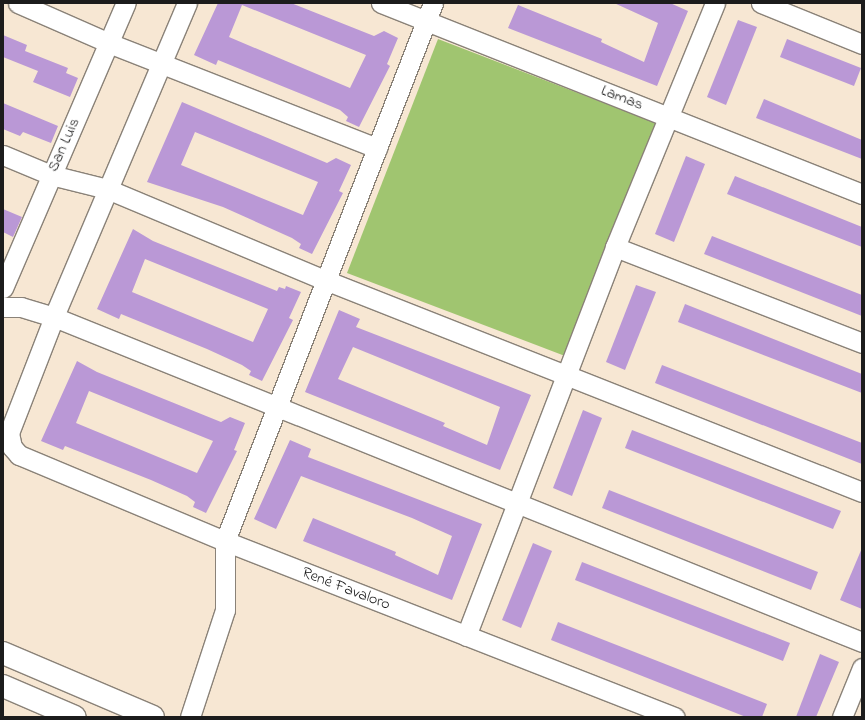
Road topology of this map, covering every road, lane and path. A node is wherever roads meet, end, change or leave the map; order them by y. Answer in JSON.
{"nodes":[{"id":1,"x":18,"y":3,"type":"edge"},
{"id":2,"x":126,"y":3,"type":"edge"},
{"id":3,"x":187,"y":3,"type":"edge"},
{"id":4,"x":381,"y":3,"type":"edge"},
{"id":5,"x":433,"y":3,"type":"edge"},
{"id":6,"x":714,"y":3,"type":"edge"},
{"id":7,"x":761,"y":3,"type":"edge"},
{"id":8,"x":426,"y":22,"type":"junction"},
{"id":9,"x":109,"y":43,"type":"junction"},
{"id":10,"x":862,"y":44,"type":"edge"},
{"id":11,"x":163,"y":64,"type":"junction"},
{"id":12,"x":669,"y":117,"type":"junction"},
{"id":13,"x":377,"y":148,"type":"junction"},
{"id":14,"x":3,"y":155,"type":"edge"},
{"id":15,"x":51,"y":175,"type":"junction"},
{"id":16,"x":108,"y":189,"type":"junction"},
{"id":17,"x":862,"y":194,"type":"edge"},
{"id":18,"x":615,"y":247,"type":"junction"},
{"id":19,"x":325,"y":280,"type":"junction"},
{"id":20,"x":3,"y":288,"type":"edge"},
{"id":21,"x":3,"y":307,"type":"edge"},
{"id":22,"x":54,"y":317,"type":"junction"},
{"id":23,"x":862,"y":343,"type":"edge"},
{"id":24,"x":566,"y":374,"type":"junction"},
{"id":25,"x":276,"y":408,"type":"junction"},
{"id":26,"x":862,"y":492,"type":"edge"},
{"id":27,"x":515,"y":505,"type":"junction"},
{"id":28,"x":225,"y":542,"type":"junction"},
{"id":29,"x":466,"y":636,"type":"junction"},
{"id":30,"x":862,"y":642,"type":"edge"},
{"id":31,"x":4,"y":658,"type":"edge"},
{"id":32,"x":862,"y":668,"type":"edge"},
{"id":33,"x":3,"y":686,"type":"edge"},
{"id":34,"x":75,"y":717,"type":"edge"},
{"id":35,"x":153,"y":717,"type":"edge"},
{"id":36,"x":190,"y":717,"type":"edge"},
{"id":37,"x":675,"y":717,"type":"edge"},
{"id":38,"x":842,"y":717,"type":"edge"}],
"edges":[{"from":1,"to":9,"type":"street"},
{"from":2,"to":9,"type":"street","name":"San Luis"},
{"from":3,"to":11,"type":"street"},
{"from":4,"to":8,"type":"street","name":"Lamas"},
{"from":5,"to":8,"type":"street"},
{"from":6,"to":12,"type":"street"},
{"from":7,"to":10,"type":"street"},
{"from":8,"to":12,"type":"street","name":"Lamas"},
{"from":8,"to":13,"type":"street"},
{"from":9,"to":11,"type":"street"},
{"from":9,"to":15,"type":"street","name":"San Luis"},
{"from":11,"to":13,"type":"street"},
{"from":11,"to":16,"type":"street"},
{"from":12,"to":17,"type":"street","name":"Lamas"},
{"from":12,"to":18,"type":"street"},
{"from":13,"to":19,"type":"street"},
{"from":14,"to":15,"type":"street"},
{"from":15,"to":16,"type":"street"},
{"from":15,"to":20,"type":"street","name":"San Luis"},
{"from":16,"to":19,"type":"street"},
{"from":16,"to":22,"type":"street"},
{"from":18,"to":23,"type":"street"},
{"from":18,"to":24,"type":"street"},
{"from":19,"to":24,"type":"street"},
{"from":19,"to":25,"type":"street"},
{"from":21,"to":22,"type":"street"},
{"from":22,"to":25,"type":"street"},
{"from":22,"to":28,"type":"street","name":"René Favaloro"},
{"from":24,"to":26,"type":"street"},
{"from":24,"to":27,"type":"street"},
{"from":25,"to":27,"type":"street"},
{"from":25,"to":28,"type":"street"},
{"from":27,"to":29,"type":"street"},
{"from":27,"to":30,"type":"street"},
{"from":28,"to":29,"type":"street","name":"René Favaloro"},
{"from":28,"to":36,"type":"street"},
{"from":29,"to":37,"type":"street","name":"René Favaloro"},
{"from":31,"to":35,"type":"main road"},
{"from":32,"to":38,"type":"street"},
{"from":33,"to":34,"type":"main road"}]}
